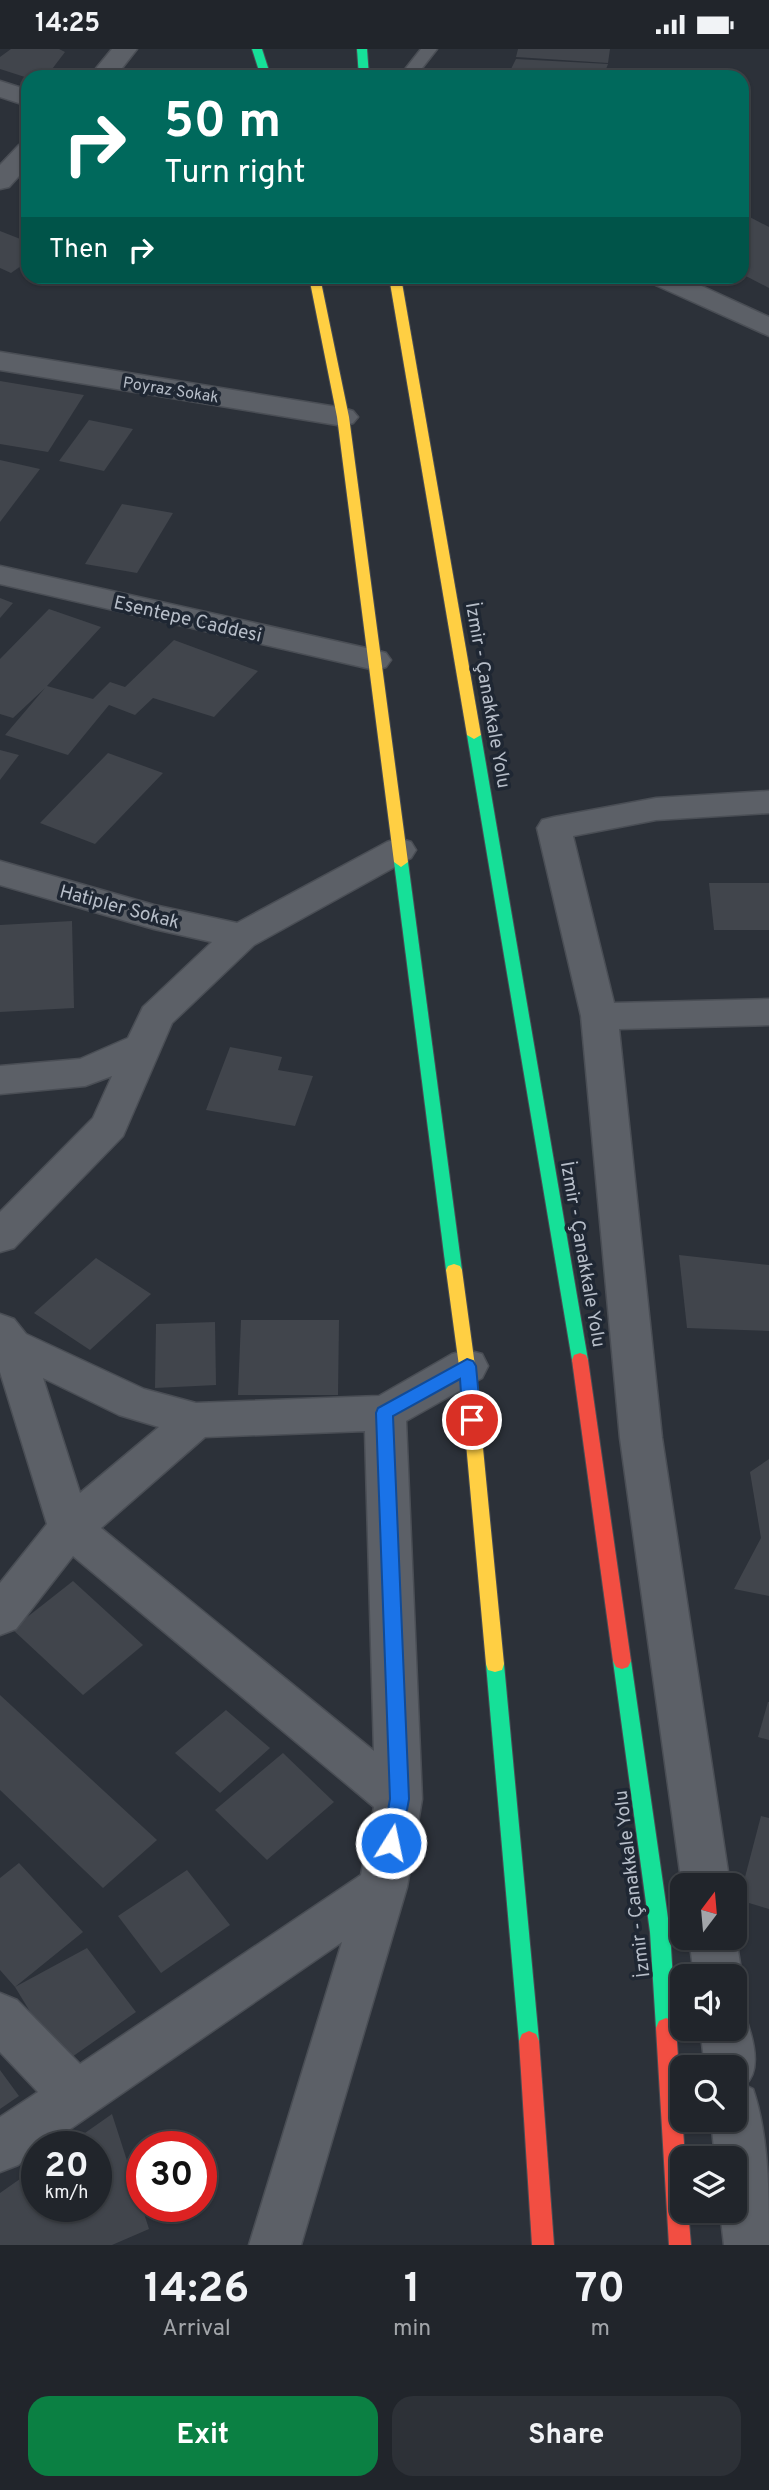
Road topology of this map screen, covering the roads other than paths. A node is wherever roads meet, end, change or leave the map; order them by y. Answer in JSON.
{"nodes":[{"id":1,"x":125,"y":49,"type":"edge"},
{"id":2,"x":257,"y":49,"type":"edge"},
{"id":3,"x":362,"y":49,"type":"edge"},
{"id":4,"x":429,"y":49,"type":"edge"},
{"id":5,"x":108,"y":70,"type":"edge"},
{"id":6,"x":264,"y":70,"type":"edge"},
{"id":7,"x":364,"y":70,"type":"edge"},
{"id":8,"x":412,"y":70,"type":"edge"},
{"id":9,"x":0,"y":89,"type":"edge"},
{"id":10,"x":21,"y":96,"type":"edge"},
{"id":11,"x":21,"y":144,"type":"edge"},
{"id":12,"x":0,"y":181,"type":"edge"},
{"id":13,"x":315,"y":284,"type":"edge"},
{"id":14,"x":397,"y":284,"type":"edge"},
{"id":15,"x":676,"y":284,"type":"edge"},
{"id":16,"x":769,"y":328,"type":"edge"},
{"id":17,"x":0,"y":361,"type":"edge"},
{"id":18,"x":343,"y":417,"type":"junction"},
{"id":19,"x":0,"y":575,"type":"edge"},
{"id":20,"x":376,"y":660,"type":"junction"},
{"id":21,"x":769,"y":802,"type":"edge"},
{"id":22,"x":399,"y":850,"type":"junction"},
{"id":23,"x":0,"y":873,"type":"edge"},
{"id":24,"x":241,"y":936,"type":"junction"},
{"id":25,"x":769,"y":1012,"type":"edge"},
{"id":26,"x":599,"y":1016,"type":"junction"},
{"id":27,"x":143,"y":1047,"type":"junction"},
{"id":28,"x":0,"y":1080,"type":"edge"},
{"id":29,"x":0,"y":1237,"type":"edge"},
{"id":30,"x":6,"y":1338,"type":"edge"},
{"id":31,"x":467,"y":1366,"type":"junction"},
{"id":32,"x":384,"y":1413,"type":"junction"},
{"id":33,"x":196,"y":1420,"type":"junction"},
{"id":34,"x":70,"y":1528,"type":"junction"},
{"id":35,"x":0,"y":1616,"type":"edge"},
{"id":36,"x":400,"y":1799,"type":"junction"},
{"id":37,"x":704,"y":1873,"type":"edge"},
{"id":38,"x":383,"y":1887,"type":"junction"},
{"id":39,"x":0,"y":2017,"type":"edge"},
{"id":40,"x":76,"y":2095,"type":"junction"},
{"id":41,"x":738,"y":2132,"type":"edge"},
{"id":42,"x":0,"y":2147,"type":"edge"},
{"id":43,"x":275,"y":2245,"type":"edge"},
{"id":44,"x":543,"y":2245,"type":"edge"},
{"id":45,"x":680,"y":2245,"type":"edge"},
{"id":46,"x":750,"y":2245,"type":"edge"}],
"edges":[{"from":1,"to":5,"type":"street"},
{"from":2,"to":6,"type":"highway"},
{"from":3,"to":7,"type":"highway"},
{"from":4,"to":8,"type":"lane"},
{"from":9,"to":10,"type":"street"},
{"from":11,"to":12,"type":"street"},
{"from":13,"to":18,"type":"highway"},
{"from":14,"to":45,"type":"highway","name":"İzmir - Çanakkale Yolu"},
{"from":15,"to":16,"type":"street"},
{"from":17,"to":18,"type":"street","name":"Poyraz Sokak"},
{"from":18,"to":20,"type":"highway"},
{"from":19,"to":20,"type":"street","name":"Esentepe Caddesi"},
{"from":20,"to":22,"type":"highway"},
{"from":21,"to":26,"type":"street"},
{"from":22,"to":24,"type":"street"},
{"from":22,"to":31,"type":"highway"},
{"from":23,"to":24,"type":"street","name":"Hatipler Sokak"},
{"from":24,"to":27,"type":"street"},
{"from":25,"to":26,"type":"street"},
{"from":26,"to":37,"type":"street"},
{"from":27,"to":28,"type":"street"},
{"from":27,"to":29,"type":"street"},
{"from":30,"to":33,"type":"street"},
{"from":30,"to":34,"type":"street"},
{"from":31,"to":32,"type":"street"},
{"from":31,"to":44,"type":"highway"},
{"from":32,"to":33,"type":"street"},
{"from":32,"to":36,"type":"street"},
{"from":33,"to":34,"type":"street"},
{"from":34,"to":35,"type":"street"},
{"from":34,"to":36,"type":"street"},
{"from":36,"to":38,"type":"street"},
{"from":38,"to":40,"type":"street"},
{"from":38,"to":43,"type":"street"},
{"from":39,"to":40,"type":"street"},
{"from":40,"to":42,"type":"street"},
{"from":41,"to":46,"type":"street"}]}
